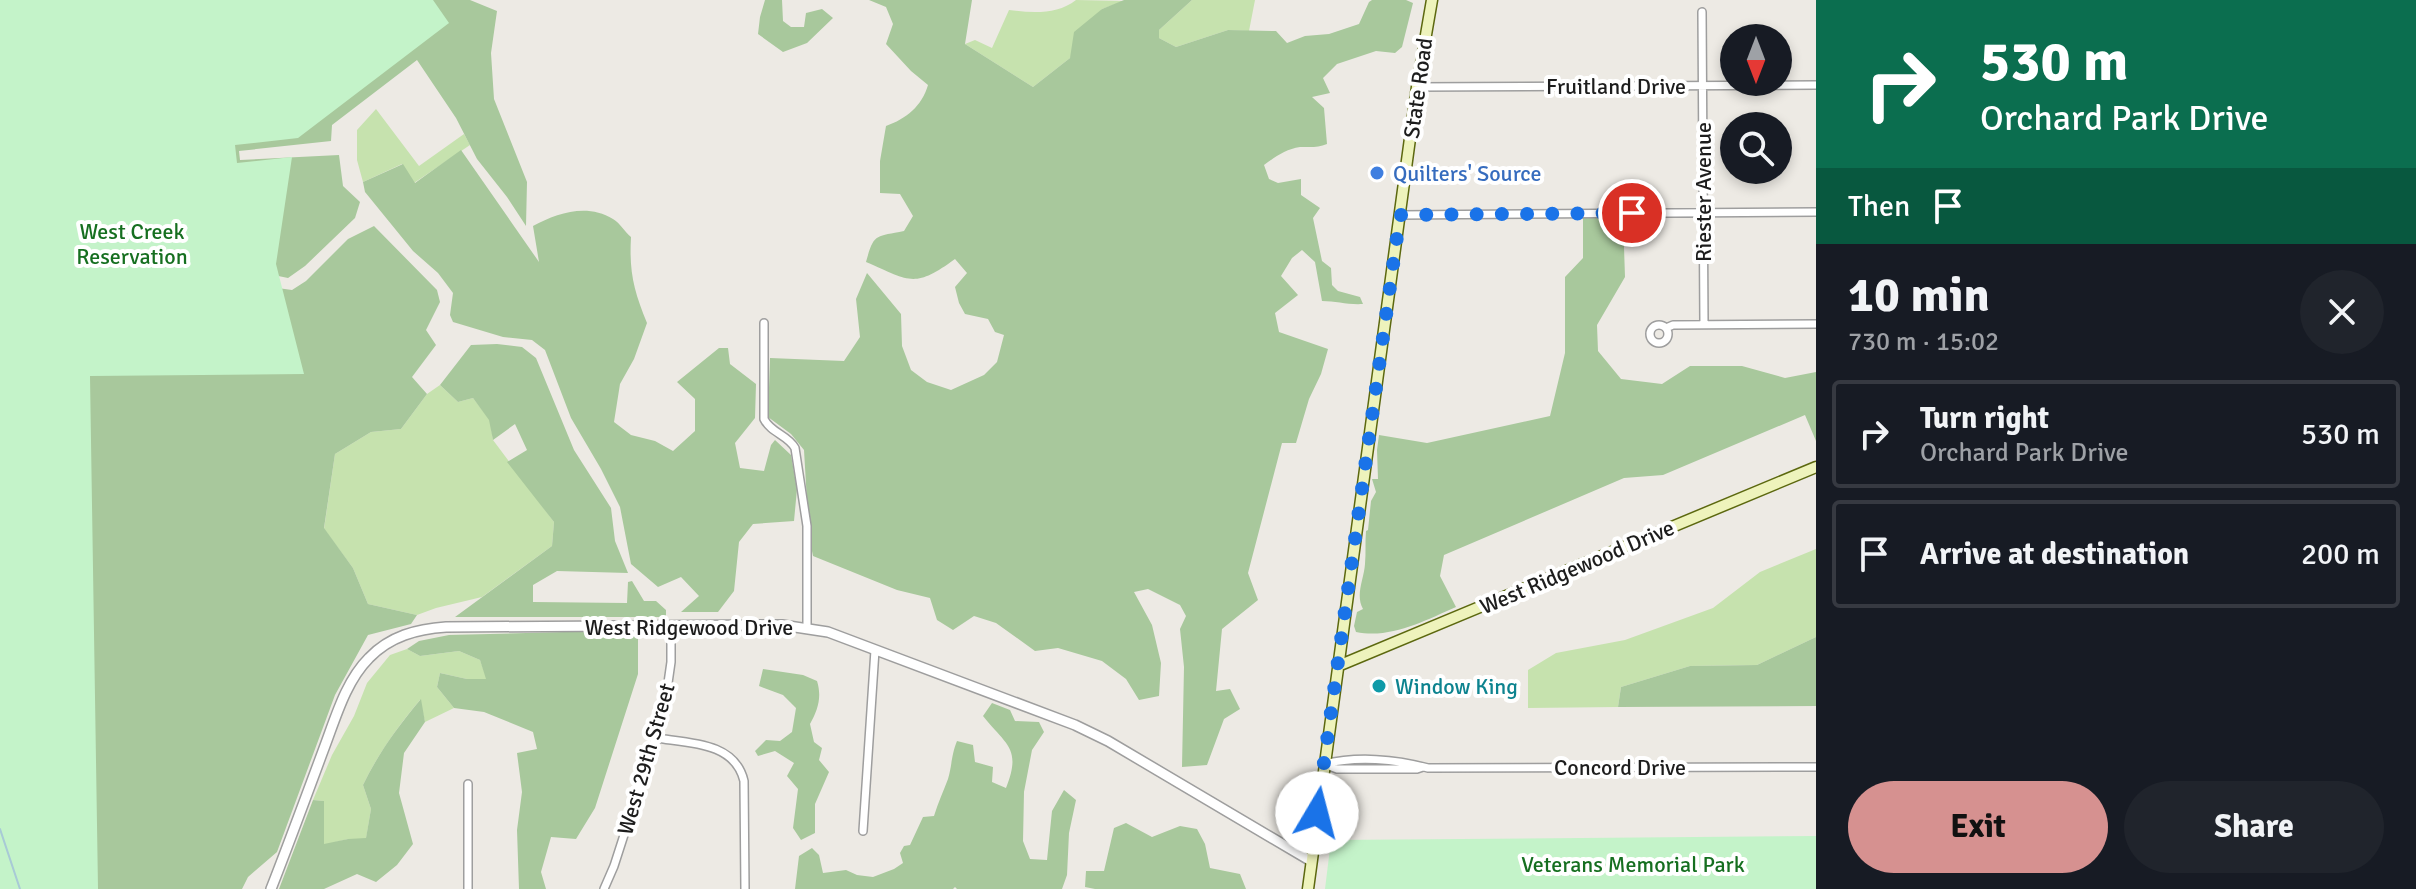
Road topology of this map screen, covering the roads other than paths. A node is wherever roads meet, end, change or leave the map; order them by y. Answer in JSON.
{"nodes":[{"id":1,"x":1432,"y":0,"type":"edge"},
{"id":2,"x":1702,"y":12,"type":"dead end"},
{"id":3,"x":1816,"y":85,"type":"edge"},
{"id":4,"x":1703,"y":86,"type":"junction"},
{"id":5,"x":1417,"y":87,"type":"junction"},
{"id":6,"x":1703,"y":212,"type":"junction"},
{"id":7,"x":1816,"y":212,"type":"edge"},
{"id":8,"x":1400,"y":215,"type":"junction"},
{"id":9,"x":764,"y":323,"type":"dead end"},
{"id":10,"x":1816,"y":324,"type":"edge"},
{"id":11,"x":1704,"y":325,"type":"junction"},
{"id":12,"x":1666,"y":328,"type":"dead end"},
{"id":13,"x":1816,"y":467,"type":"edge"},
{"id":14,"x":671,"y":626,"type":"junction"},
{"id":15,"x":807,"y":628,"type":"junction"},
{"id":16,"x":875,"y":650,"type":"junction"},
{"id":17,"x":1338,"y":666,"type":"junction"},
{"id":18,"x":656,"y":738,"type":"junction"},
{"id":19,"x":1324,"y":764,"type":"junction"},
{"id":20,"x":1816,"y":767,"type":"edge"},
{"id":21,"x":468,"y":784,"type":"dead end"},
{"id":22,"x":863,"y":831,"type":"dead end"},
{"id":23,"x":1311,"y":861,"type":"junction"},
{"id":24,"x":271,"y":889,"type":"edge"},
{"id":25,"x":468,"y":889,"type":"edge"},
{"id":26,"x":604,"y":889,"type":"edge"},
{"id":27,"x":745,"y":889,"type":"edge"},
{"id":28,"x":1308,"y":889,"type":"edge"}],
"edges":[{"from":1,"to":5,"type":"main road","name":"State Road"},
{"from":2,"to":4,"type":"street","name":"Riester Avenue"},
{"from":3,"to":4,"type":"street","name":"Fruitland Drive"},
{"from":4,"to":5,"type":"street","name":"Fruitland Drive"},
{"from":4,"to":6,"type":"street","name":"Riester Avenue"},
{"from":5,"to":8,"type":"main road","name":"State Road"},
{"from":6,"to":7,"type":"street"},
{"from":6,"to":8,"type":"street"},
{"from":6,"to":11,"type":"street","name":"Riester Avenue"},
{"from":8,"to":17,"type":"main road","name":"State Road"},
{"from":9,"to":15,"type":"street"},
{"from":10,"to":11,"type":"street"},
{"from":11,"to":12,"type":"street"},
{"from":13,"to":17,"type":"main road","name":"West Ridgewood Drive"},
{"from":14,"to":15,"type":"street","name":"West Ridgewood Drive"},
{"from":14,"to":18,"type":"street","name":"West 29th Street"},
{"from":14,"to":24,"type":"street","name":"West Ridgewood Drive"},
{"from":15,"to":16,"type":"street","name":"West Ridgewood Drive"},
{"from":16,"to":22,"type":"street"},
{"from":16,"to":23,"type":"street","name":"West Ridgewood Drive"},
{"from":17,"to":19,"type":"main road","name":"State Road"},
{"from":18,"to":26,"type":"street","name":"West 29th Street"},
{"from":18,"to":27,"type":"street"},
{"from":19,"to":20,"type":"street","name":"Concord Drive"},
{"from":19,"to":23,"type":"main road","name":"State Road"},
{"from":21,"to":25,"type":"street"},
{"from":23,"to":28,"type":"main road","name":"State Road"}]}
